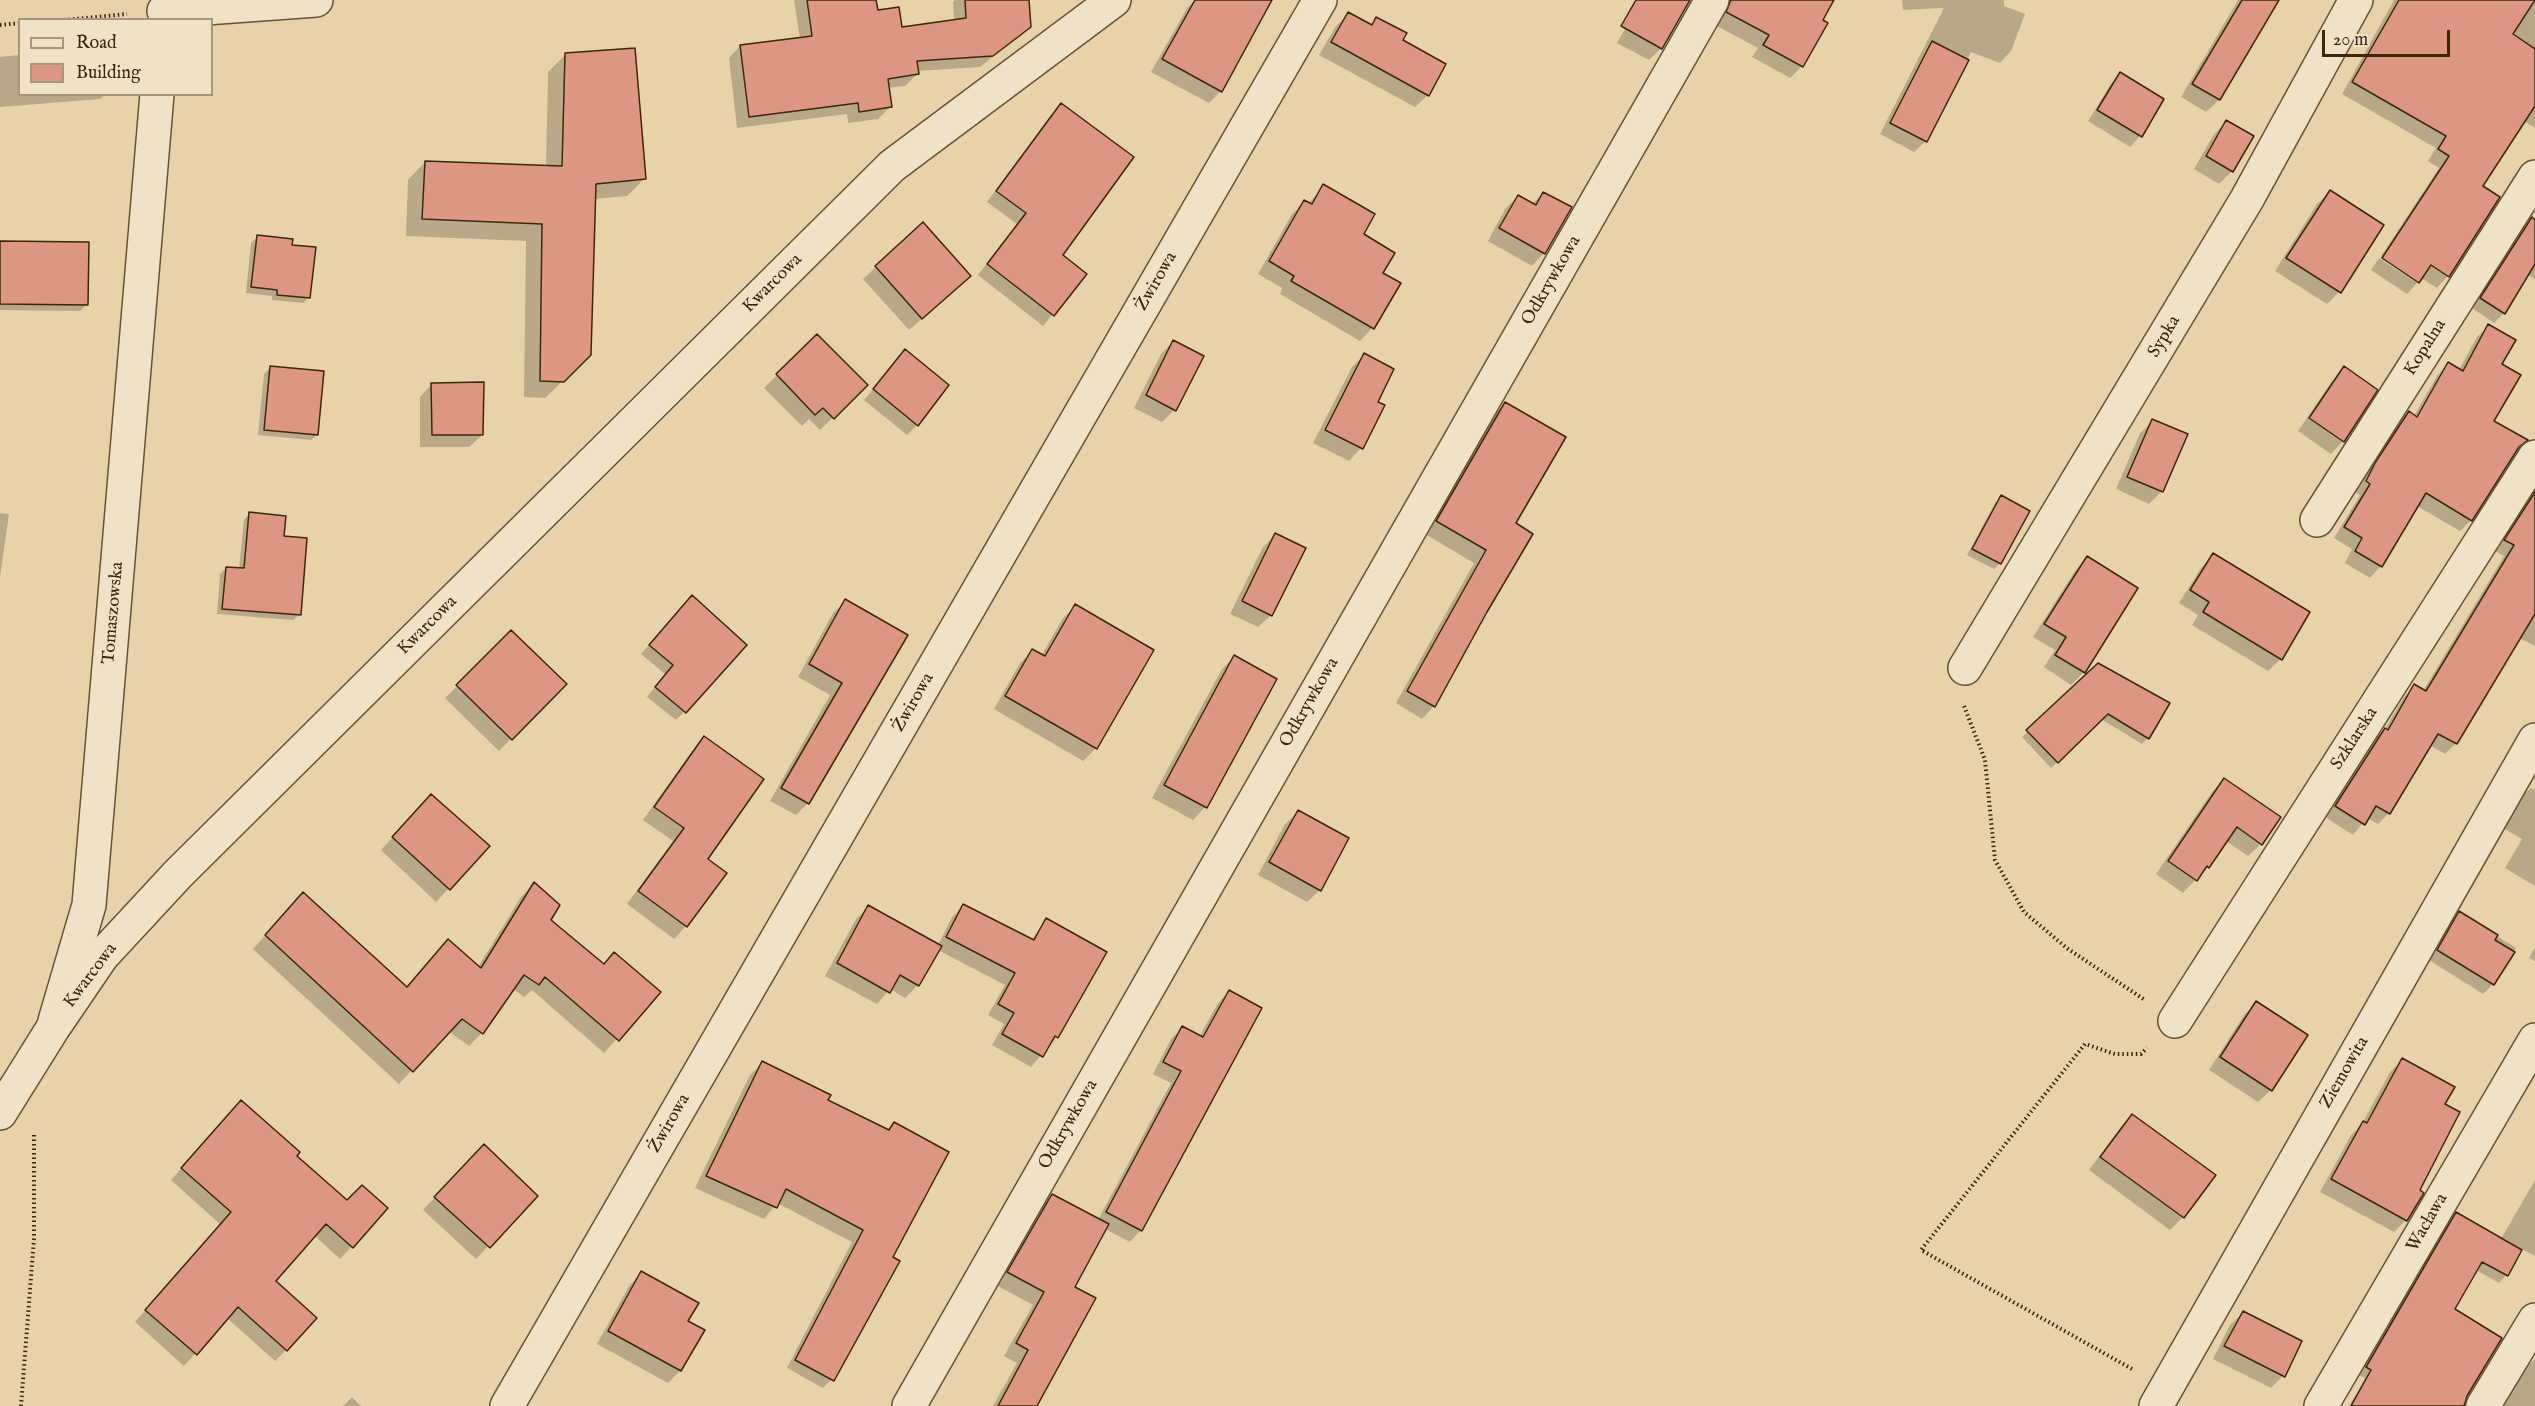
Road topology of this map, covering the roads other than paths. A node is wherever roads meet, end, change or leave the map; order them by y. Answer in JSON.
{"nodes":[{"id":1,"x":316,"y":0,"type":"edge"},
{"id":2,"x":1114,"y":0,"type":"edge"},
{"id":3,"x":1320,"y":0,"type":"edge"},
{"id":4,"x":1712,"y":0,"type":"edge"},
{"id":5,"x":2356,"y":0,"type":"edge"},
{"id":6,"x":165,"y":10,"type":"edge"},
{"id":7,"x":157,"y":96,"type":"edge"},
{"id":8,"x":2535,"y":177,"type":"edge"},
{"id":9,"x":2535,"y":456,"type":"edge"},
{"id":10,"x":2317,"y":520,"type":"dead end"},
{"id":11,"x":1965,"y":668,"type":"road end"},
{"id":12,"x":2535,"y":740,"type":"edge"},
{"id":13,"x":2175,"y":1020,"type":"road end"},
{"id":14,"x":52,"y":1028,"type":"junction"},
{"id":15,"x":2535,"y":1040,"type":"edge"},
{"id":16,"x":0,"y":1113,"type":"edge"},
{"id":17,"x":2535,"y":1320,"type":"edge"},
{"id":18,"x":2161,"y":1397,"type":"edge"},
{"id":19,"x":507,"y":1406,"type":"edge"},
{"id":20,"x":909,"y":1406,"type":"edge"},
{"id":21,"x":2321,"y":1406,"type":"edge"},
{"id":22,"x":2483,"y":1406,"type":"edge"}],
"edges":[{"from":1,"to":6,"type":"street"},
{"from":2,"to":14,"type":"street","name":"Kwarcowa"},
{"from":3,"to":19,"type":"street","name":"Żwirowa"},
{"from":4,"to":20,"type":"street","name":"Odkrywkowa"},
{"from":5,"to":11,"type":"street","name":"Sypka"},
{"from":7,"to":14,"type":"street","name":"Tomaszowska"},
{"from":8,"to":10,"type":"street","name":"Kopalna"},
{"from":9,"to":13,"type":"street","name":"Szklarska"},
{"from":12,"to":18,"type":"street","name":"Ziemowita"},
{"from":14,"to":16,"type":"street","name":"Tomaszowska"},
{"from":15,"to":21,"type":"street","name":"Wacława"},
{"from":17,"to":22,"type":"street"}]}
